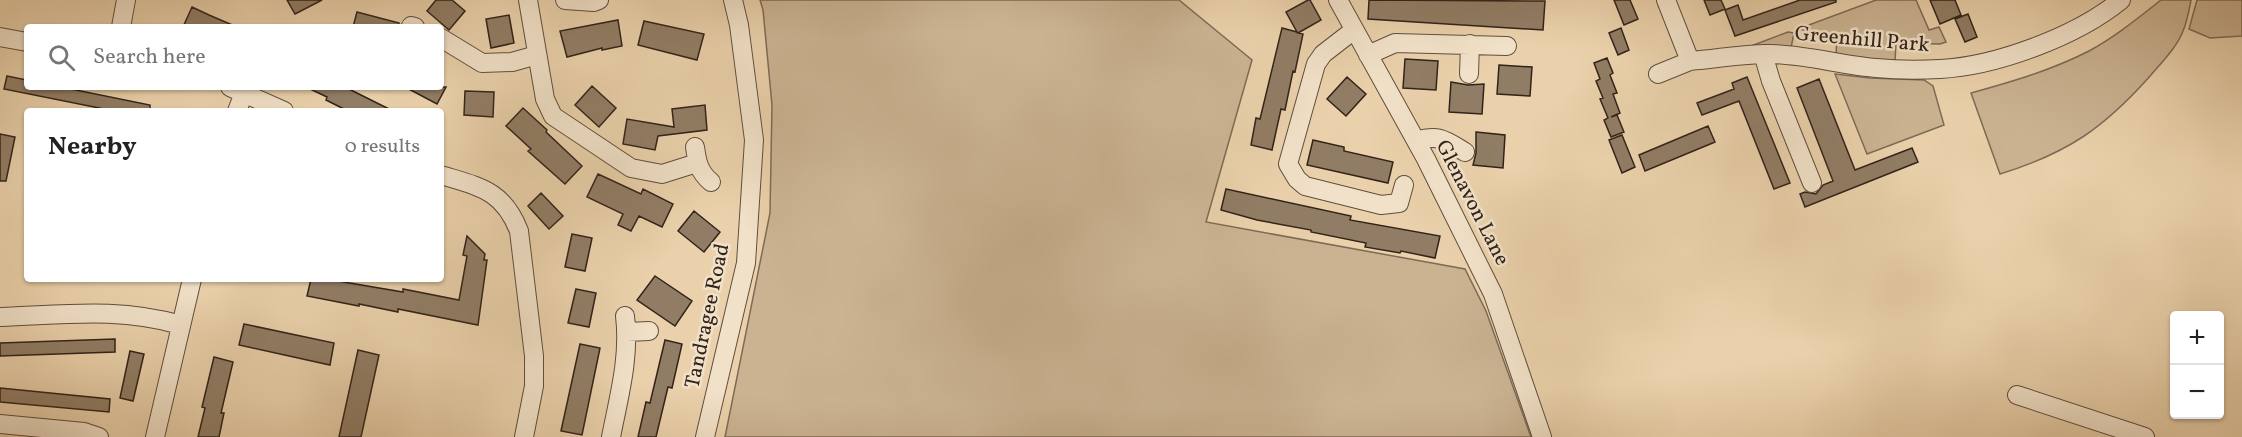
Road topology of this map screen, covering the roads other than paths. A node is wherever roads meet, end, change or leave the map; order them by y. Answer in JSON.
{"nodes":[{"id":1,"x":126,"y":0,"type":"edge"},
{"id":2,"x":565,"y":0,"type":"edge"},
{"id":3,"x":599,"y":0,"type":"edge"},
{"id":4,"x":733,"y":0,"type":"edge"},
{"id":5,"x":1338,"y":0,"type":"edge"},
{"id":6,"x":1666,"y":0,"type":"edge"},
{"id":7,"x":2121,"y":0,"type":"edge"},
{"id":8,"x":533,"y":1,"type":"edge"},
{"id":9,"x":122,"y":24,"type":"edge"},
{"id":10,"x":1354,"y":30,"type":"junction"},
{"id":11,"x":0,"y":37,"type":"edge"},
{"id":12,"x":444,"y":40,"type":"edge"},
{"id":13,"x":24,"y":41,"type":"edge"},
{"id":14,"x":1470,"y":44,"type":"junction"},
{"id":15,"x":1507,"y":46,"type":"dead end"},
{"id":16,"x":1763,"y":54,"type":"junction"},
{"id":17,"x":537,"y":55,"type":"junction"},
{"id":18,"x":1368,"y":55,"type":"junction"},
{"id":19,"x":1690,"y":61,"type":"junction"},
{"id":20,"x":1469,"y":74,"type":"dead end"},
{"id":21,"x":1658,"y":74,"type":"dead end"},
{"id":22,"x":237,"y":90,"type":"edge"},
{"id":23,"x":237,"y":108,"type":"edge"},
{"id":24,"x":277,"y":108,"type":"edge"},
{"id":25,"x":1416,"y":141,"type":"junction"},
{"id":26,"x":1465,"y":152,"type":"dead end"},
{"id":27,"x":444,"y":176,"type":"edge"},
{"id":28,"x":711,"y":182,"type":"dead end"},
{"id":29,"x":1812,"y":183,"type":"dead end"},
{"id":30,"x":1404,"y":184,"type":"dead end"},
{"id":31,"x":191,"y":282,"type":"edge"},
{"id":32,"x":0,"y":317,"type":"edge"},
{"id":33,"x":181,"y":325,"type":"junction"},
{"id":34,"x":649,"y":331,"type":"dead end"},
{"id":35,"x":2017,"y":395,"type":"dead end"},
{"id":36,"x":0,"y":424,"type":"edge"},
{"id":37,"x":99,"y":437,"type":"edge"},
{"id":38,"x":155,"y":437,"type":"edge"},
{"id":39,"x":524,"y":437,"type":"edge"},
{"id":40,"x":611,"y":437,"type":"edge"},
{"id":41,"x":705,"y":437,"type":"edge"},
{"id":42,"x":1542,"y":437,"type":"edge"},
{"id":43,"x":2145,"y":437,"type":"edge"}],
"edges":[{"from":1,"to":9,"type":"street"},
{"from":2,"to":3,"type":"street"},
{"from":4,"to":41,"type":"street","name":"Tandragee Road"},
{"from":5,"to":10,"type":"street","name":"Glenavon Lane"},
{"from":6,"to":19,"type":"street"},
{"from":7,"to":16,"type":"street","name":"Greenhill Park"},
{"from":8,"to":17,"type":"street"},
{"from":10,"to":18,"type":"street","name":"Glenavon Lane"},
{"from":10,"to":30,"type":"street"},
{"from":11,"to":13,"type":"street"},
{"from":12,"to":17,"type":"street"},
{"from":14,"to":15,"type":"street"},
{"from":14,"to":18,"type":"street"},
{"from":14,"to":20,"type":"street"},
{"from":16,"to":19,"type":"street","name":"Greenhill Park"},
{"from":16,"to":29,"type":"street"},
{"from":17,"to":28,"type":"street"},
{"from":18,"to":25,"type":"street","name":"Glenavon Lane"},
{"from":19,"to":21,"type":"street","name":"Greenhill Park"},
{"from":22,"to":23,"type":"street"},
{"from":22,"to":24,"type":"street"},
{"from":25,"to":26,"type":"street"},
{"from":25,"to":42,"type":"street","name":"Glenavon Lane"},
{"from":27,"to":39,"type":"street"},
{"from":31,"to":33,"type":"street"},
{"from":32,"to":33,"type":"street"},
{"from":33,"to":38,"type":"street"},
{"from":34,"to":40,"type":"street"},
{"from":35,"to":43,"type":"street"},
{"from":36,"to":37,"type":"street"}]}
